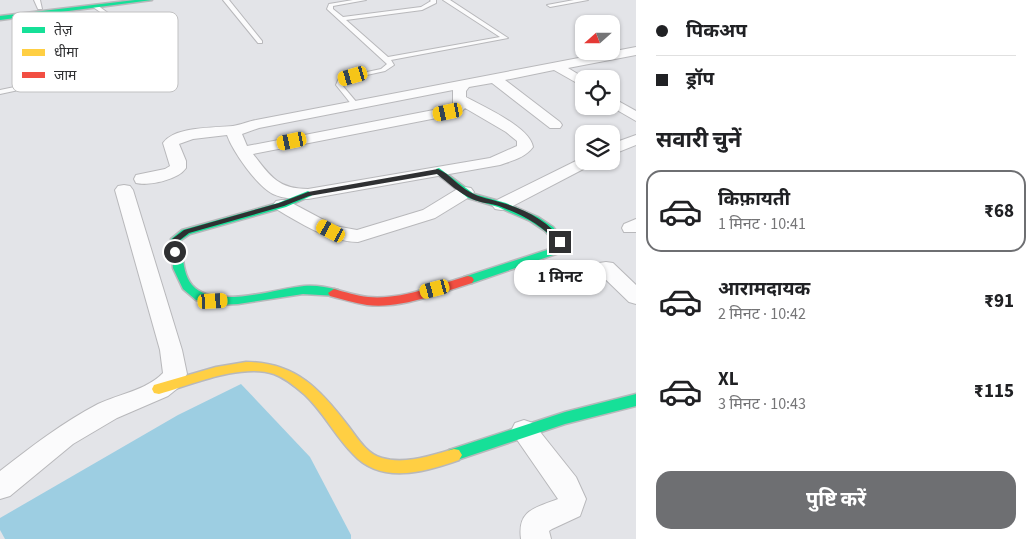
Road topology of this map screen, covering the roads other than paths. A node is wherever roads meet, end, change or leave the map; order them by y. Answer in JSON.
{"nodes":[{"id":1,"x":109,"y":0,"type":"edge"},
{"id":2,"x":149,"y":0,"type":"edge"},
{"id":3,"x":226,"y":0,"type":"edge"},
{"id":4,"x":363,"y":0,"type":"edge"},
{"id":5,"x":433,"y":0,"type":"edge"},
{"id":6,"x":446,"y":0,"type":"edge"},
{"id":7,"x":585,"y":0,"type":"edge"},
{"id":8,"x":550,"y":5,"type":"dead end"},
{"id":9,"x":48,"y":6,"type":"edge"},
{"id":10,"x":95,"y":6,"type":"junction"},
{"id":11,"x":24,"y":12,"type":"edge"},
{"id":12,"x":35,"y":12,"type":"edge"},
{"id":13,"x":102,"y":12,"type":"edge"},
{"id":14,"x":0,"y":13,"type":"edge"},
{"id":15,"x":341,"y":19,"type":"junction"},
{"id":16,"x":12,"y":22,"type":"edge"},
{"id":17,"x":0,"y":28,"type":"edge"},
{"id":18,"x":260,"y":42,"type":"dead end"},
{"id":19,"x":636,"y":51,"type":"edge"},
{"id":20,"x":387,"y":59,"type":"junction"},
{"id":21,"x":556,"y":66,"type":"junction"},
{"id":22,"x":494,"y":78,"type":"junction"},
{"id":23,"x":575,"y":78,"type":"edge"},
{"id":24,"x":462,"y":91,"type":"junction"},
{"id":25,"x":354,"y":104,"type":"junction"},
{"id":26,"x":620,"y":107,"type":"edge"},
{"id":27,"x":636,"y":117,"type":"edge"},
{"id":28,"x":555,"y":125,"type":"dead end"},
{"id":29,"x":237,"y":130,"type":"junction"},
{"id":30,"x":636,"y":140,"type":"edge"},
{"id":31,"x":620,"y":146,"type":"edge"},
{"id":32,"x":244,"y":151,"type":"junction"},
{"id":33,"x":575,"y":167,"type":"edge"},
{"id":34,"x":438,"y":172,"type":"junction"},
{"id":35,"x":465,"y":192,"type":"junction"},
{"id":36,"x":308,"y":194,"type":"junction"},
{"id":37,"x":282,"y":205,"type":"junction"},
{"id":38,"x":501,"y":205,"type":"junction"},
{"id":39,"x":606,"y":268,"type":"dead end"},
{"id":40,"x":636,"y":297,"type":"edge"},
{"id":41,"x":159,"y":389,"type":"junction"},
{"id":42,"x":636,"y":400,"type":"edge"},
{"id":43,"x":524,"y":431,"type":"junction"},
{"id":44,"x":0,"y":487,"type":"edge"},
{"id":45,"x":536,"y":539,"type":"edge"}],
"edges":[{"from":1,"to":9,"type":"street"},
{"from":2,"to":10,"type":"street"},
{"from":3,"to":18,"type":"lane"},
{"from":4,"to":15,"type":"lane"},
{"from":5,"to":15,"type":"lane"},
{"from":6,"to":20,"type":"lane"},
{"from":7,"to":8,"type":"lane"},
{"from":9,"to":10,"type":"street"},
{"from":9,"to":11,"type":"street"},
{"from":9,"to":12,"type":"street"},
{"from":9,"to":14,"type":"street"},
{"from":10,"to":13,"type":"lane"},
{"from":15,"to":20,"type":"lane"},
{"from":16,"to":17,"type":"street"},
{"from":19,"to":21,"type":"street"},
{"from":20,"to":25,"type":"lane"},
{"from":21,"to":22,"type":"street"},
{"from":21,"to":23,"type":"street"},
{"from":22,"to":24,"type":"street"},
{"from":22,"to":28,"type":"street"},
{"from":24,"to":25,"type":"street"},
{"from":24,"to":32,"type":"street"},
{"from":24,"to":34,"type":"street"},
{"from":25,"to":29,"type":"street"},
{"from":26,"to":27,"type":"street"},
{"from":29,"to":32,"type":"street"},
{"from":29,"to":41,"type":"street"},
{"from":30,"to":31,"type":"street"},
{"from":32,"to":36,"type":"street"},
{"from":33,"to":38,"type":"street"},
{"from":34,"to":35,"type":"street"},
{"from":34,"to":36,"type":"street"},
{"from":35,"to":37,"type":"street"},
{"from":35,"to":38,"type":"street"},
{"from":36,"to":37,"type":"street"},
{"from":37,"to":38,"type":"street"},
{"from":39,"to":40,"type":"street"},
{"from":41,"to":43,"type":"street"},
{"from":41,"to":44,"type":"street"},
{"from":42,"to":43,"type":"street"},
{"from":43,"to":45,"type":"street"}]}
